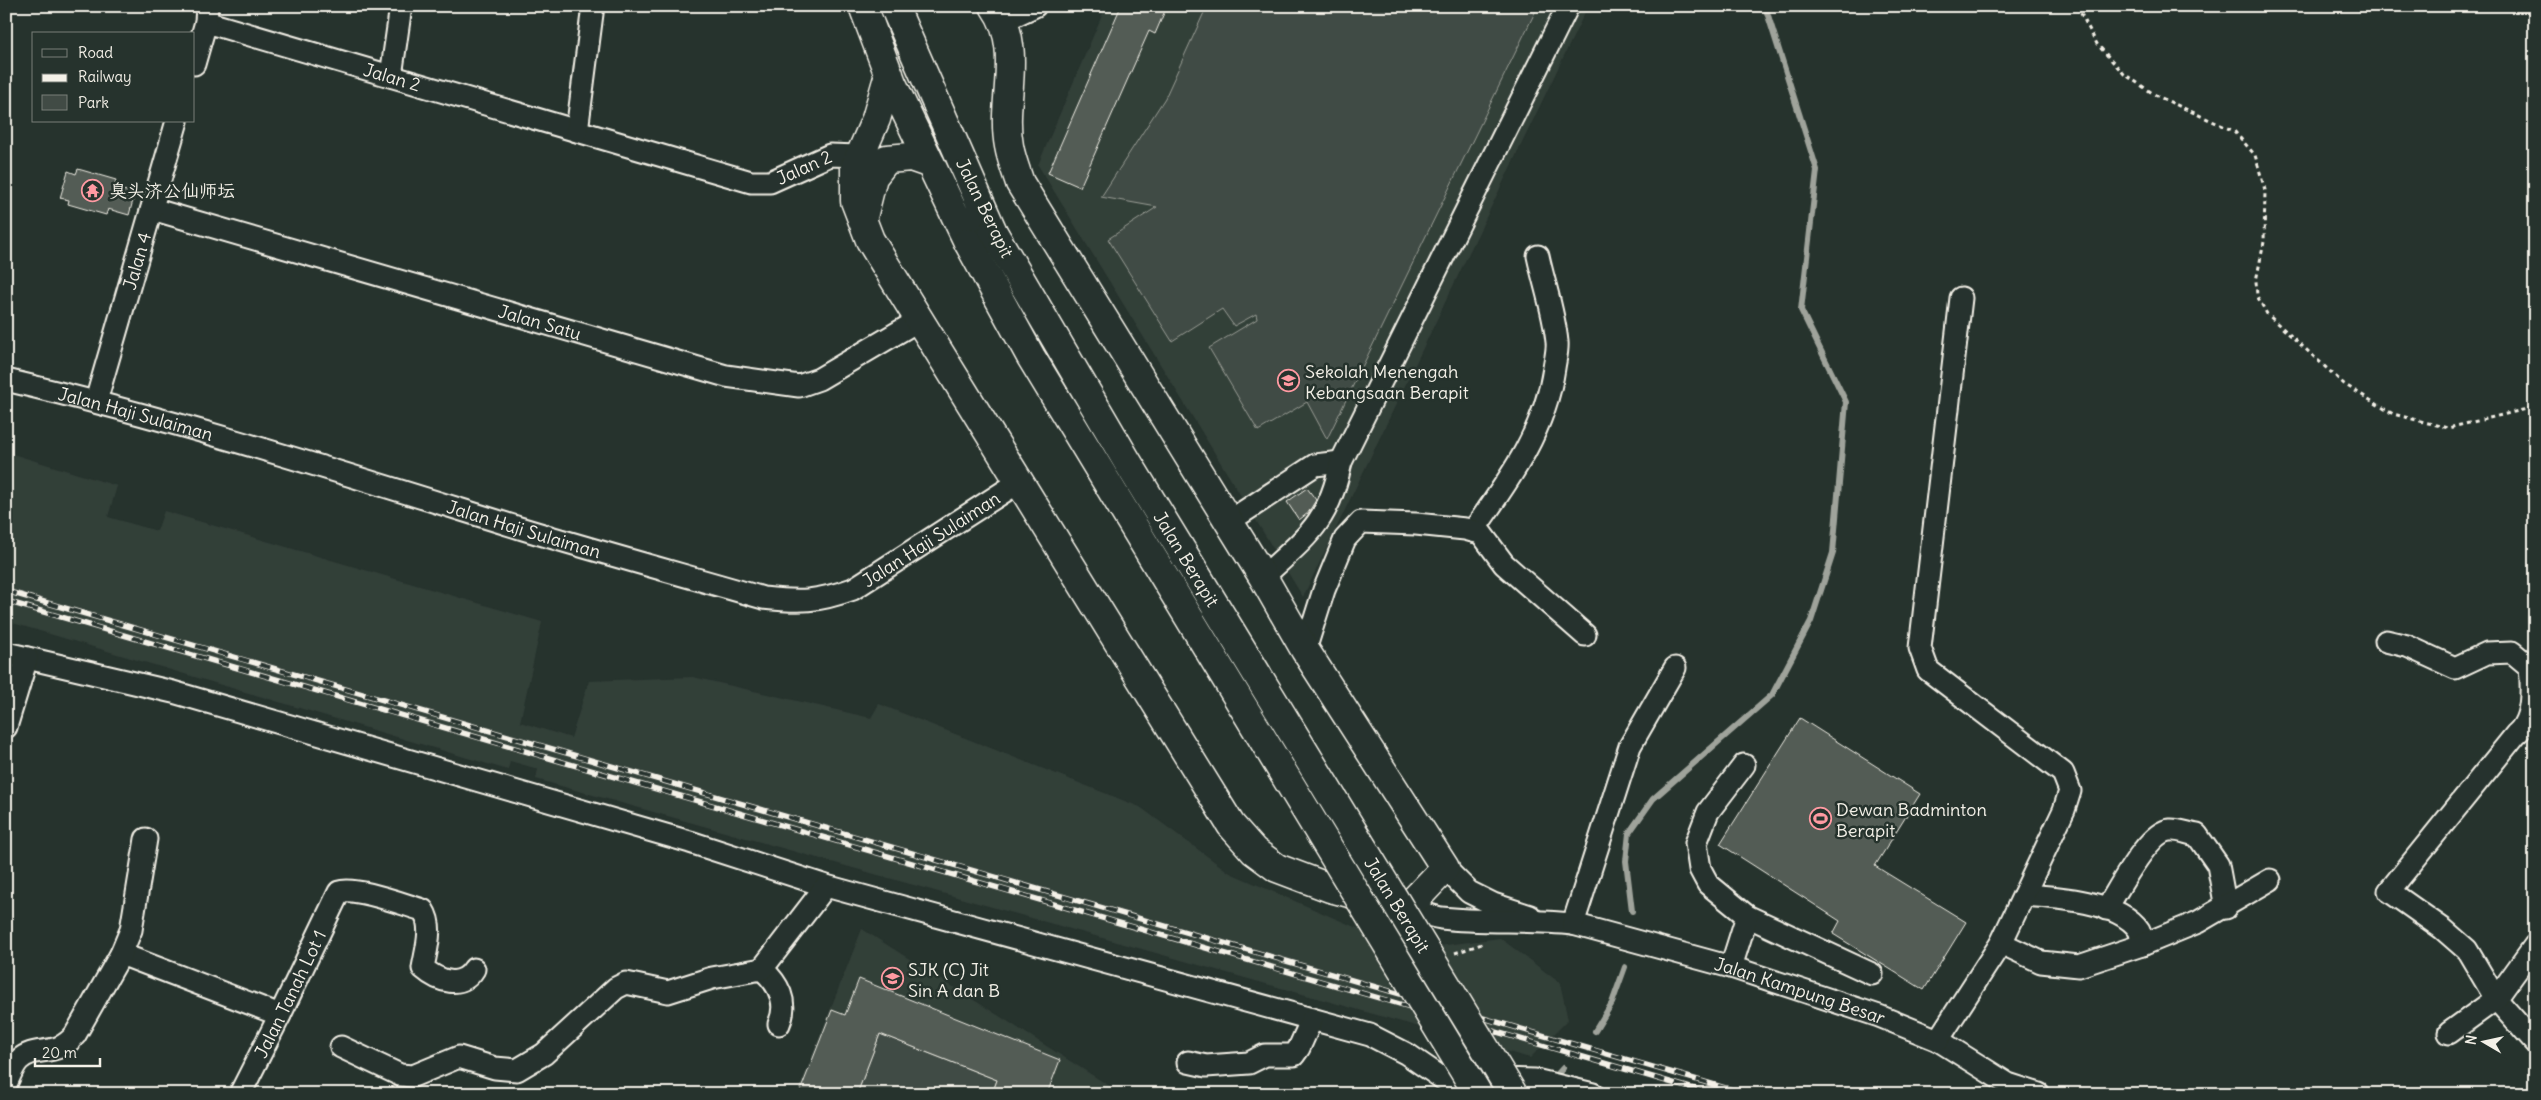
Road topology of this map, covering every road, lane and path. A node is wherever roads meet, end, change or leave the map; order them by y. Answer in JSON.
{"nodes":[{"id":1,"x":400,"y":6,"type":"edge"},
{"id":2,"x":593,"y":6,"type":"edge"},
{"id":3,"x":863,"y":6,"type":"edge"},
{"id":4,"x":1035,"y":6,"type":"edge"},
{"id":5,"x":1568,"y":6,"type":"edge"},
{"id":6,"x":2078,"y":6,"type":"edge"},
{"id":7,"x":899,"y":10,"type":"edge"},
{"id":8,"x":206,"y":14,"type":"edge"},
{"id":9,"x":998,"y":14,"type":"edge"},
{"id":10,"x":195,"y":60,"type":"edge"},
{"id":11,"x":889,"y":74,"type":"junction"},
{"id":12,"x":391,"y":76,"type":"junction"},
{"id":13,"x":177,"y":122,"type":"edge"},
{"id":14,"x":577,"y":131,"type":"junction"},
{"id":15,"x":858,"y":156,"type":"junction"},
{"id":16,"x":931,"y":164,"type":"junction"},
{"id":17,"x":152,"y":209,"type":"junction"},
{"id":18,"x":863,"y":222,"type":"junction"},
{"id":19,"x":1538,"y":256,"type":"dead end"},
{"id":20,"x":1961,"y":298,"type":"dead end"},
{"id":21,"x":919,"y":320,"type":"junction"},
{"id":22,"x":6,"y":380,"type":"edge"},
{"id":23,"x":96,"y":401,"type":"junction"},
{"id":24,"x":2535,"y":407,"type":"edge"},
{"id":25,"x":1341,"y":462,"type":"junction"},
{"id":26,"x":1018,"y":482,"type":"junction"},
{"id":27,"x":1228,"y":522,"type":"junction"},
{"id":28,"x":1473,"y":531,"type":"junction"},
{"id":29,"x":1263,"y":577,"type":"junction"},
{"id":30,"x":1586,"y":635,"type":"dead end"},
{"id":31,"x":2386,"y":641,"type":"dead end"},
{"id":32,"x":1305,"y":650,"type":"junction"},
{"id":33,"x":6,"y":653,"type":"edge"},
{"id":34,"x":27,"y":658,"type":"junction"},
{"id":35,"x":1675,"y":668,"type":"dead end"},
{"id":36,"x":6,"y":727,"type":"edge"},
{"id":37,"x":2529,"y":731,"type":"edge"},
{"id":38,"x":1744,"y":765,"type":"dead end"},
{"id":39,"x":146,"y":839,"type":"dead end"},
{"id":40,"x":1445,"y":868,"type":"junction"},
{"id":41,"x":2270,"y":880,"type":"dead end"},
{"id":42,"x":826,"y":886,"type":"junction"},
{"id":43,"x":2024,"y":895,"type":"junction"},
{"id":44,"x":1407,"y":908,"type":"junction"},
{"id":45,"x":2226,"y":908,"type":"junction"},
{"id":46,"x":2106,"y":909,"type":"junction"},
{"id":47,"x":1747,"y":916,"type":"junction"},
{"id":48,"x":1546,"y":921,"type":"junction"},
{"id":49,"x":1573,"y":924,"type":"junction"},
{"id":50,"x":2001,"y":943,"type":"junction"},
{"id":51,"x":2142,"y":945,"type":"junction"},
{"id":52,"x":2535,"y":945,"type":"edge"},
{"id":53,"x":121,"y":954,"type":"junction"},
{"id":54,"x":1731,"y":967,"type":"junction"},
{"id":55,"x":474,"y":969,"type":"dead end"},
{"id":56,"x":762,"y":969,"type":"junction"},
{"id":57,"x":1872,"y":974,"type":"dead end"},
{"id":58,"x":2496,"y":999,"type":"junction"},
{"id":59,"x":280,"y":1015,"type":"junction"},
{"id":60,"x":1312,"y":1019,"type":"junction"},
{"id":61,"x":779,"y":1024,"type":"dead end"},
{"id":62,"x":2449,"y":1033,"type":"dead end"},
{"id":63,"x":1938,"y":1040,"type":"junction"},
{"id":64,"x":2535,"y":1043,"type":"edge"},
{"id":65,"x":341,"y":1047,"type":"dead end"},
{"id":66,"x":1188,"y":1062,"type":"dead end"},
{"id":67,"x":6,"y":1084,"type":"edge"},
{"id":68,"x":1509,"y":1086,"type":"edge"},
{"id":69,"x":240,"y":1094,"type":"edge"},
{"id":70,"x":1478,"y":1094,"type":"edge"},
{"id":71,"x":1593,"y":1094,"type":"edge"},
{"id":72,"x":2039,"y":1094,"type":"edge"}],
"edges":[{"from":1,"to":12,"type":"street"},
{"from":2,"to":14,"type":"street"},
{"from":3,"to":11,"type":"main road"},
{"from":4,"to":9,"type":"street"},
{"from":5,"to":25,"type":"street"},
{"from":6,"to":24,"type":"path"},
{"from":7,"to":68,"type":"main road","name":"Jalan Berapit","bridge":true},
{"from":8,"to":10,"type":"street"},
{"from":8,"to":12,"type":"street","name":"Jalan 2"},
{"from":9,"to":27,"type":"main road"},
{"from":11,"to":15,"type":"main road"},
{"from":11,"to":16,"type":"main road"},
{"from":12,"to":14,"type":"street","name":"Jalan 2"},
{"from":13,"to":17,"type":"street","name":"Jalan 4"},
{"from":14,"to":15,"type":"street","name":"Jalan 2"},
{"from":15,"to":18,"type":"main road"},
{"from":16,"to":18,"type":"main road"},
{"from":16,"to":70,"type":"main road","bridge":true},
{"from":17,"to":21,"type":"street","name":"Jalan Satu"},
{"from":17,"to":23,"type":"street","name":"Jalan 4"},
{"from":18,"to":21,"type":"main road"},
{"from":19,"to":28,"type":"street"},
{"from":20,"to":43,"type":"street"},
{"from":21,"to":26,"type":"main road"},
{"from":22,"to":23,"type":"street","name":"Jalan Haji Sulaiman"},
{"from":23,"to":26,"type":"street","name":"Jalan Haji Sulaiman"},
{"from":25,"to":27,"type":"street"},
{"from":25,"to":29,"type":"street"},
{"from":26,"to":44,"type":"main road"},
{"from":27,"to":29,"type":"main road"},
{"from":28,"to":30,"type":"street"},
{"from":28,"to":32,"type":"street"},
{"from":29,"to":32,"type":"main road"},
{"from":31,"to":37,"type":"street"},
{"from":32,"to":40,"type":"main road"},
{"from":33,"to":34,"type":"street"},
{"from":34,"to":36,"type":"street"},
{"from":34,"to":42,"type":"street"},
{"from":35,"to":49,"type":"street"},
{"from":37,"to":58,"type":"street"},
{"from":38,"to":47,"type":"street"},
{"from":39,"to":53,"type":"street"},
{"from":40,"to":44,"type":"main road"},
{"from":40,"to":48,"type":"street"},
{"from":41,"to":45,"type":"street"},
{"from":42,"to":56,"type":"street"},
{"from":42,"to":60,"type":"street"},
{"from":43,"to":46,"type":"street"},
{"from":43,"to":50,"type":"street"},
{"from":44,"to":48,"type":"street"},
{"from":45,"to":46,"type":"street"},
{"from":45,"to":51,"type":"street"},
{"from":46,"to":51,"type":"street"},
{"from":47,"to":54,"type":"street"},
{"from":47,"to":57,"type":"street"},
{"from":48,"to":49,"type":"street","name":"Jalan Kampung Besar"},
{"from":49,"to":54,"type":"street","name":"Jalan Kampung Besar"},
{"from":50,"to":51,"type":"street"},
{"from":50,"to":63,"type":"street"},
{"from":52,"to":58,"type":"street"},
{"from":53,"to":59,"type":"street"},
{"from":53,"to":67,"type":"street"},
{"from":54,"to":63,"type":"street","name":"Jalan Kampung Besar"},
{"from":55,"to":59,"type":"street","name":"Jalan Tanah Lot 1"},
{"from":56,"to":61,"type":"street"},
{"from":56,"to":65,"type":"street"},
{"from":58,"to":62,"type":"street"},
{"from":58,"to":64,"type":"street"},
{"from":59,"to":69,"type":"street","name":"Jalan Tanah Lot 1"},
{"from":60,"to":66,"type":"street"},
{"from":60,"to":70,"type":"street"},
{"from":63,"to":72,"type":"street","name":"Jalan Kampung Besar"},
{"from":68,"to":71,"type":"street"}]}
